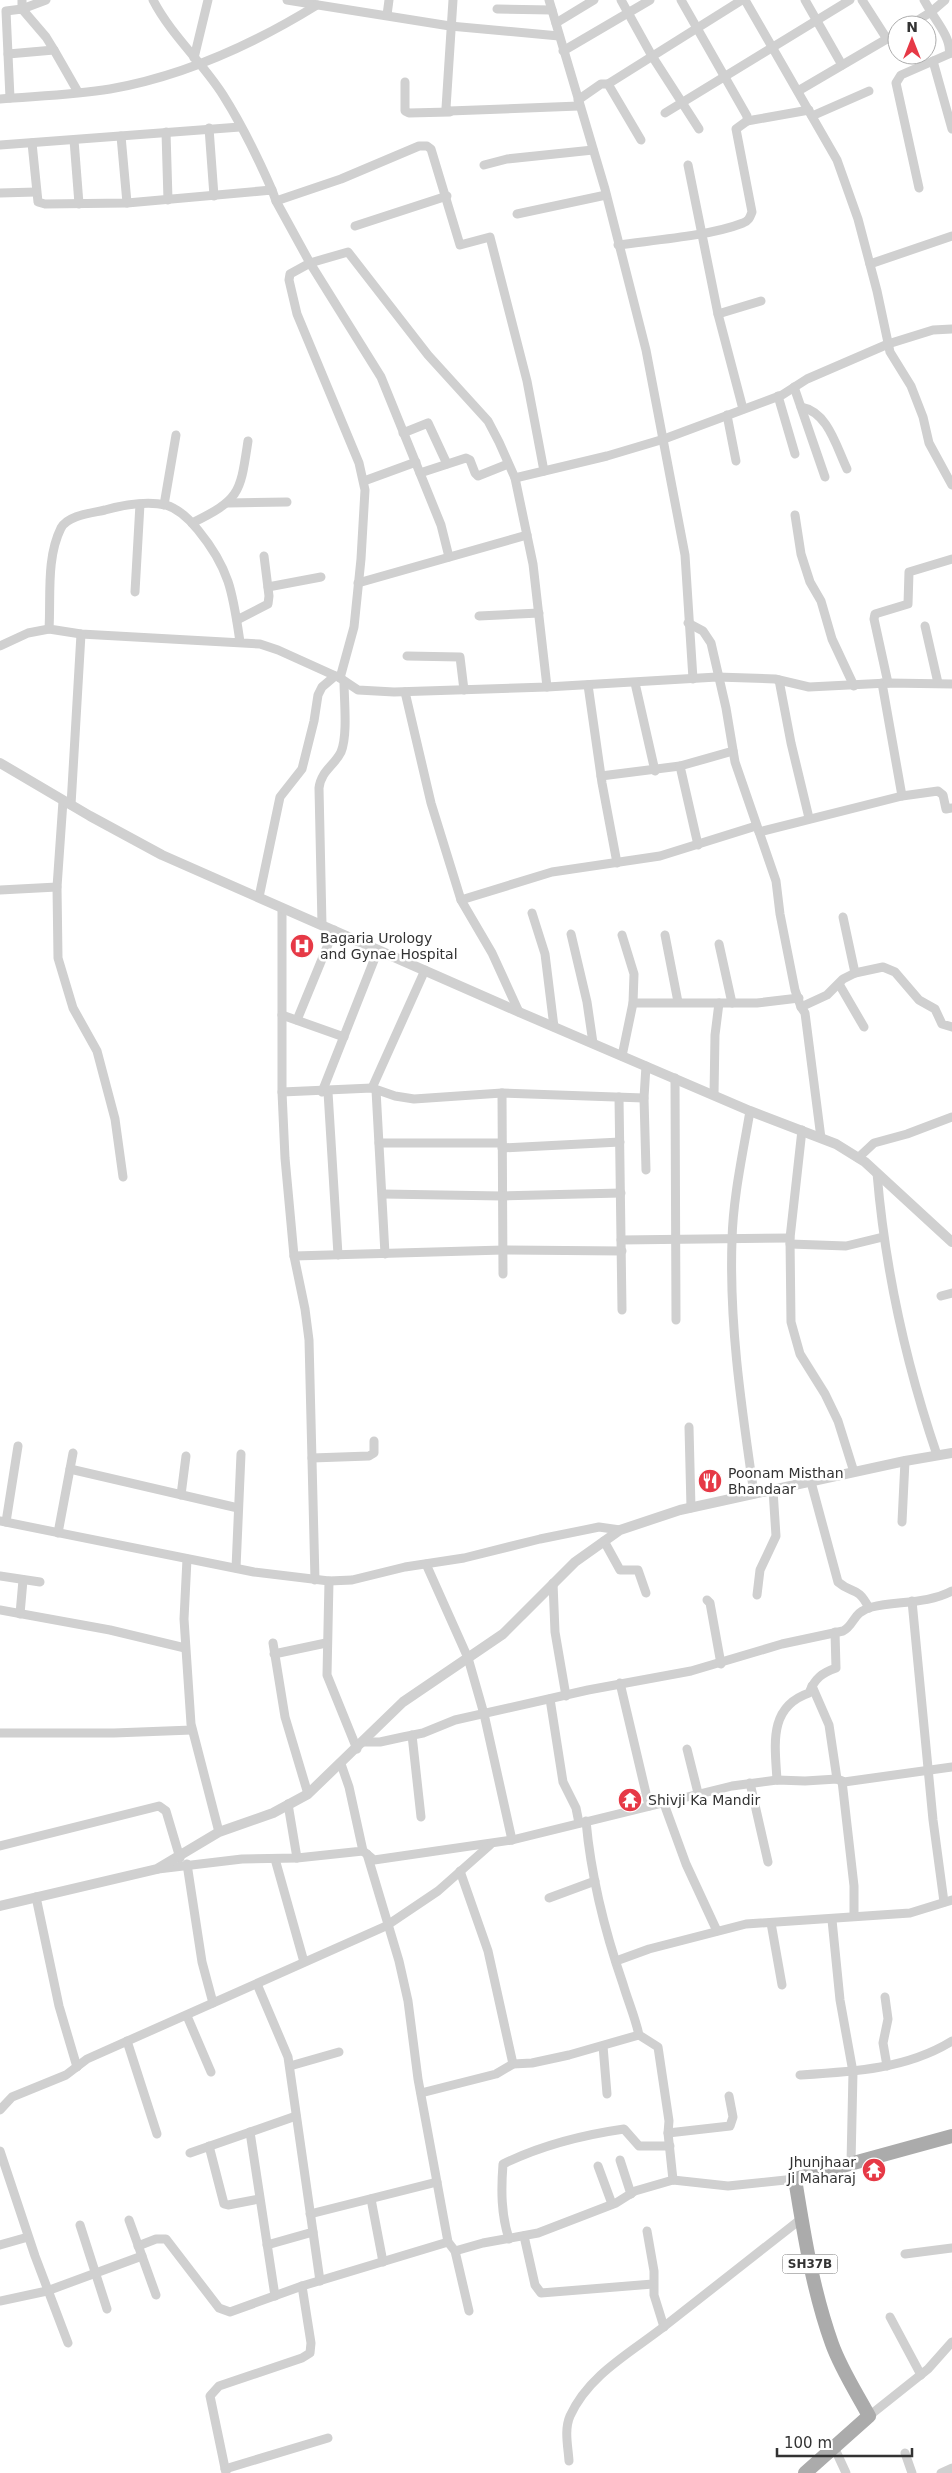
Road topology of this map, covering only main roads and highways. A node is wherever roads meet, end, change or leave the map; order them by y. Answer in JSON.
{"nodes":[{"id":1,"x":952,"y":2136,"type":"edge"},
{"id":2,"x":805,"y":2473,"type":"edge"}],
"edges":[{"from":1,"to":2,"type":"main road","number":"SH37B"}]}
